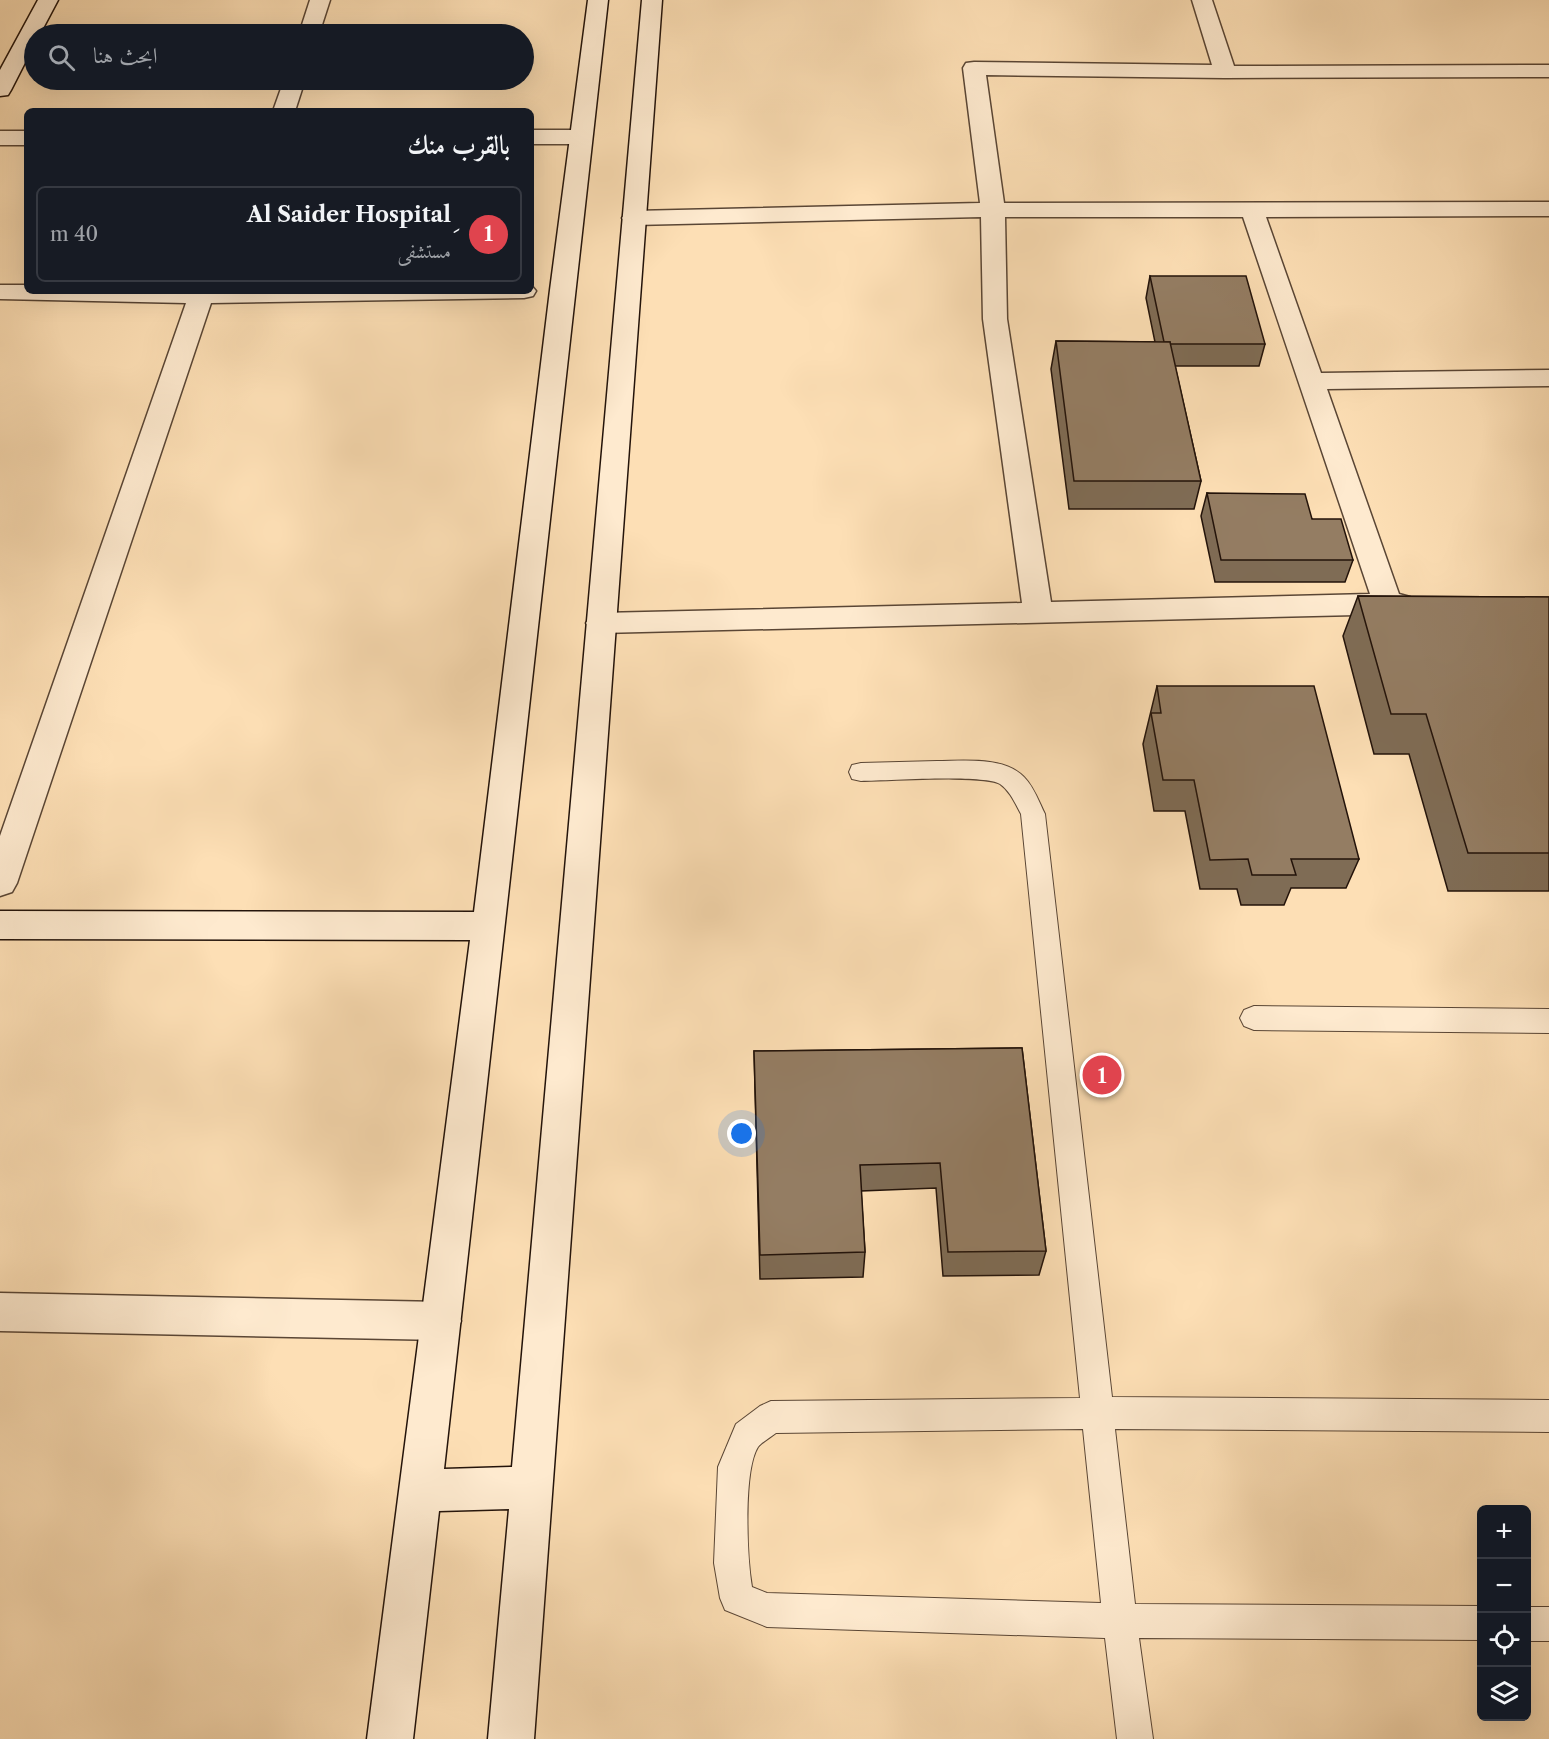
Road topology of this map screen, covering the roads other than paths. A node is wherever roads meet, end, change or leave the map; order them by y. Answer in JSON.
{"nodes":[{"id":1,"x":48,"y":0,"type":"edge"},
{"id":2,"x":320,"y":0,"type":"edge"},
{"id":3,"x":598,"y":0,"type":"edge"},
{"id":4,"x":652,"y":0,"type":"edge"},
{"id":5,"x":1202,"y":0,"type":"edge"},
{"id":6,"x":35,"y":24,"type":"edge"},
{"id":7,"x":312,"y":24,"type":"edge"},
{"id":8,"x":24,"y":45,"type":"edge"},
{"id":9,"x":1549,"y":71,"type":"edge"},
{"id":10,"x":1225,"y":72,"type":"junction"},
{"id":11,"x":0,"y":90,"type":"edge"},
{"id":12,"x":291,"y":90,"type":"edge"},
{"id":13,"x":285,"y":108,"type":"edge"},
{"id":14,"x":534,"y":137,"type":"edge"},
{"id":15,"x":581,"y":137,"type":"junction"},
{"id":16,"x":0,"y":138,"type":"edge"},
{"id":17,"x":24,"y":138,"type":"edge"},
{"id":18,"x":1549,"y":208,"type":"edge"},
{"id":19,"x":1252,"y":209,"type":"junction"},
{"id":20,"x":993,"y":210,"type":"junction"},
{"id":21,"x":634,"y":218,"type":"junction"},
{"id":22,"x":547,"y":291,"type":"edge"},
{"id":23,"x":0,"y":292,"type":"edge"},
{"id":24,"x":24,"y":292,"type":"edge"},
{"id":25,"x":100,"y":294,"type":"edge"},
{"id":26,"x":330,"y":294,"type":"edge"},
{"id":27,"x":201,"y":296,"type":"junction"},
{"id":28,"x":1549,"y":378,"type":"edge"},
{"id":29,"x":1311,"y":381,"type":"junction"},
{"id":30,"x":1388,"y":604,"type":"junction"},
{"id":31,"x":1422,"y":604,"type":"edge"},
{"id":32,"x":1038,"y":613,"type":"junction"},
{"id":33,"x":601,"y":623,"type":"junction"},
{"id":34,"x":861,"y":772,"type":"dead end"},
{"id":35,"x":0,"y":883,"type":"edge"},
{"id":36,"x":0,"y":925,"type":"edge"},
{"id":37,"x":489,"y":926,"type":"junction"},
{"id":38,"x":1254,"y":1018,"type":"dead end"},
{"id":39,"x":1549,"y":1021,"type":"edge"},
{"id":40,"x":0,"y":1312,"type":"edge"},
{"id":41,"x":441,"y":1321,"type":"junction"},
{"id":42,"x":1098,"y":1413,"type":"junction"},
{"id":43,"x":1549,"y":1416,"type":"edge"},
{"id":44,"x":530,"y":1487,"type":"junction"},
{"id":45,"x":419,"y":1491,"type":"junction"},
{"id":46,"x":1120,"y":1621,"type":"junction"},
{"id":47,"x":1477,"y":1623,"type":"edge"},
{"id":48,"x":1531,"y":1623,"type":"edge"},
{"id":49,"x":1549,"y":1624,"type":"edge"},
{"id":50,"x":390,"y":1739,"type":"edge"},
{"id":51,"x":511,"y":1739,"type":"edge"},
{"id":52,"x":1135,"y":1739,"type":"edge"}],
"edges":[{"from":1,"to":6,"type":"street"},
{"from":2,"to":7,"type":"street"},
{"from":3,"to":15,"type":"street"},
{"from":4,"to":21,"type":"street"},
{"from":5,"to":10,"type":"street"},
{"from":8,"to":11,"type":"street"},
{"from":9,"to":10,"type":"street"},
{"from":10,"to":20,"type":"street"},
{"from":12,"to":13,"type":"street"},
{"from":14,"to":15,"type":"street"},
{"from":15,"to":22,"type":"street"},
{"from":16,"to":17,"type":"street"},
{"from":18,"to":19,"type":"street"},
{"from":19,"to":20,"type":"street"},
{"from":19,"to":29,"type":"street"},
{"from":20,"to":21,"type":"street"},
{"from":20,"to":32,"type":"street"},
{"from":21,"to":33,"type":"street"},
{"from":22,"to":37,"type":"street"},
{"from":23,"to":24,"type":"street"},
{"from":25,"to":27,"type":"street"},
{"from":26,"to":27,"type":"street"},
{"from":27,"to":35,"type":"street"},
{"from":28,"to":29,"type":"street"},
{"from":29,"to":30,"type":"street"},
{"from":30,"to":31,"type":"street"},
{"from":30,"to":32,"type":"street"},
{"from":32,"to":33,"type":"street"},
{"from":33,"to":44,"type":"street"},
{"from":34,"to":42,"type":"lane"},
{"from":36,"to":37,"type":"street"},
{"from":37,"to":41,"type":"street"},
{"from":38,"to":39,"type":"lane"},
{"from":40,"to":41,"type":"street"},
{"from":41,"to":45,"type":"street"},
{"from":42,"to":43,"type":"lane"},
{"from":42,"to":46,"type":"lane"},
{"from":42,"to":46,"type":"lane"},
{"from":44,"to":45,"type":"street"},
{"from":44,"to":51,"type":"street"},
{"from":45,"to":50,"type":"street"},
{"from":46,"to":47,"type":"lane"},
{"from":46,"to":52,"type":"lane"},
{"from":48,"to":49,"type":"lane"}]}
